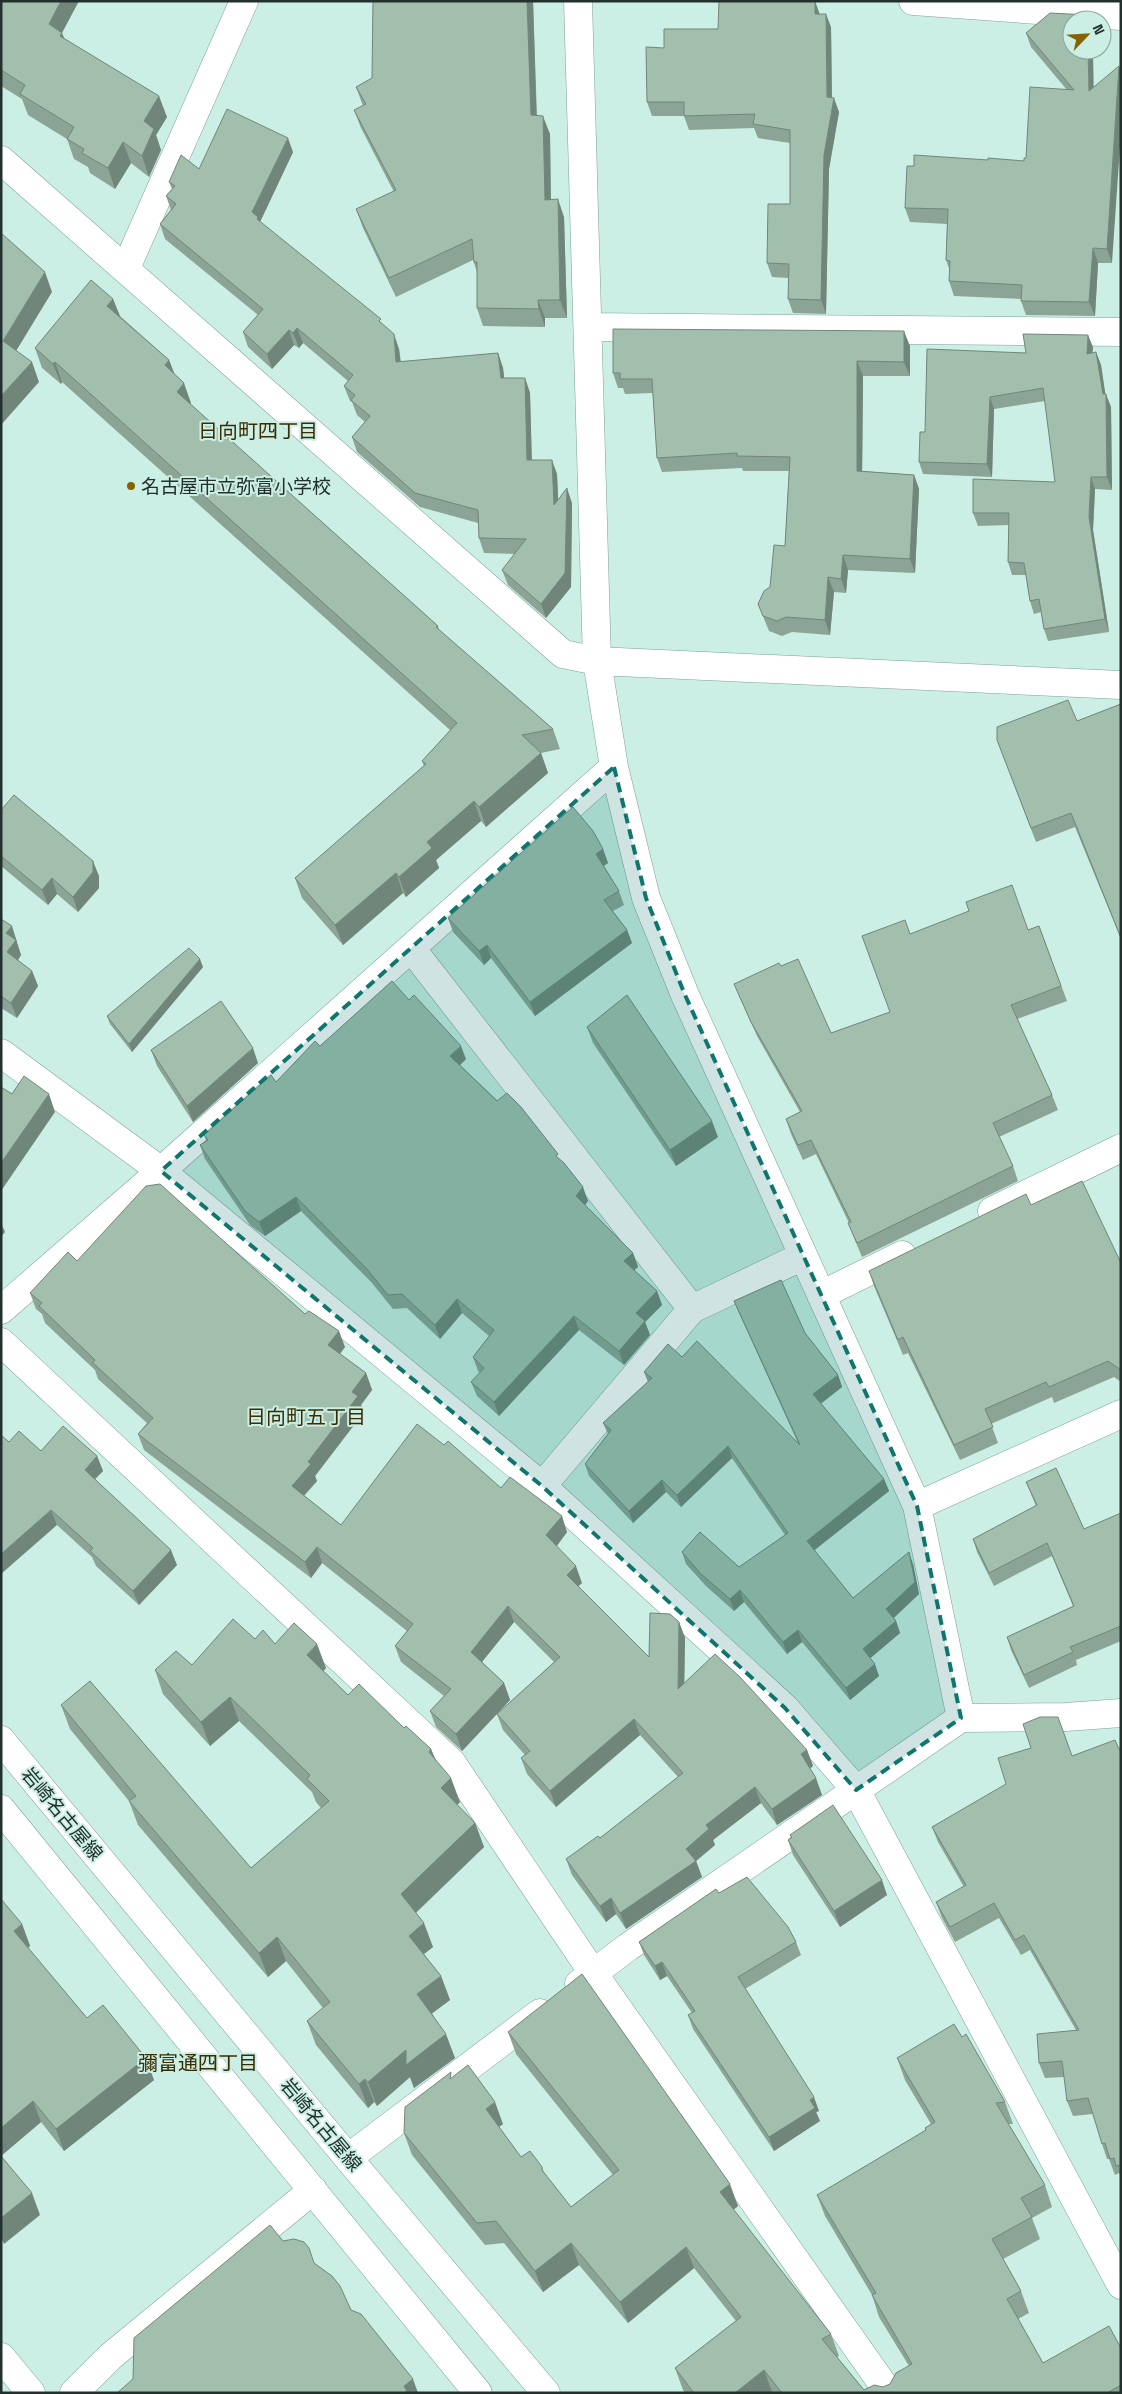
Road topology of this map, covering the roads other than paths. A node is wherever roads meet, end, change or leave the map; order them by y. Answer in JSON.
{"nodes":[{"id":1,"x":244,"y":1,"type":"edge"},
{"id":2,"x":578,"y":1,"type":"edge"},
{"id":3,"x":913,"y":1,"type":"edge"},
{"id":4,"x":1121,"y":16,"type":"edge"},
{"id":5,"x":1,"y":160,"type":"edge"},
{"id":6,"x":126,"y":268,"type":"junction"},
{"id":7,"x":588,"y":327,"type":"junction"},
{"id":8,"x":1121,"y":332,"type":"edge"},
{"id":9,"x":597,"y":661,"type":"junction"},
{"id":10,"x":1121,"y":685,"type":"edge"},
{"id":11,"x":614,"y":767,"type":"junction"},
{"id":12,"x":411,"y":948,"type":"junction"},
{"id":13,"x":1,"y":1053,"type":"edge"},
{"id":14,"x":1121,"y":1148,"type":"edge"},
{"id":15,"x":161,"y":1171,"type":"junction"},
{"id":16,"x":971,"y":1221,"type":"edge"},
{"id":17,"x":927,"y":1243,"type":"edge"},
{"id":18,"x":803,"y":1256,"type":"junction"},
{"id":19,"x":821,"y":1295,"type":"junction"},
{"id":20,"x":692,"y":1309,"type":"junction"},
{"id":21,"x":1,"y":1310,"type":"edge"},
{"id":22,"x":1,"y":1342,"type":"edge"},
{"id":23,"x":1121,"y":1414,"type":"edge"},
{"id":24,"x":542,"y":1486,"type":"junction"},
{"id":25,"x":917,"y":1506,"type":"junction"},
{"id":26,"x":1121,"y":1714,"type":"edge"},
{"id":27,"x":961,"y":1718,"type":"junction"},
{"id":28,"x":1,"y":1740,"type":"edge"},
{"id":29,"x":856,"y":1790,"type":"junction"},
{"id":30,"x":1,"y":1809,"type":"edge"},
{"id":31,"x":593,"y":1973,"type":"junction"},
{"id":32,"x":348,"y":2158,"type":"junction"},
{"id":33,"x":313,"y":2190,"type":"junction"},
{"id":34,"x":1121,"y":2285,"type":"edge"},
{"id":35,"x":1,"y":2357,"type":"edge"},
{"id":36,"x":31,"y":2393,"type":"edge"},
{"id":37,"x":74,"y":2393,"type":"edge"},
{"id":38,"x":478,"y":2393,"type":"edge"},
{"id":39,"x":546,"y":2393,"type":"edge"},
{"id":40,"x":889,"y":2393,"type":"edge"}],
"edges":[{"from":1,"to":6,"type":"street"},
{"from":2,"to":7,"type":"street"},
{"from":3,"to":4,"type":"street"},
{"from":5,"to":6,"type":"street"},
{"from":6,"to":9,"type":"street"},
{"from":7,"to":8,"type":"street"},
{"from":7,"to":9,"type":"street"},
{"from":9,"to":10,"type":"street"},
{"from":9,"to":11,"type":"street"},
{"from":11,"to":12,"type":"street"},
{"from":11,"to":18,"type":"street"},
{"from":12,"to":15,"type":"street"},
{"from":12,"to":20,"type":"street"},
{"from":13,"to":15,"type":"street"},
{"from":14,"to":16,"type":"street"},
{"from":15,"to":21,"type":"street"},
{"from":15,"to":24,"type":"street"},
{"from":17,"to":19,"type":"street"},
{"from":18,"to":19,"type":"street"},
{"from":18,"to":20,"type":"street"},
{"from":19,"to":25,"type":"street"},
{"from":20,"to":24,"type":"street"},
{"from":22,"to":31,"type":"street"},
{"from":23,"to":25,"type":"street"},
{"from":24,"to":29,"type":"street"},
{"from":25,"to":27,"type":"street"},
{"from":26,"to":27,"type":"street"},
{"from":27,"to":29,"type":"street"},
{"from":28,"to":32,"type":"street","name":"岩崎名古屋線"},
{"from":29,"to":31,"type":"street"},
{"from":29,"to":34,"type":"street"},
{"from":30,"to":33,"type":"street"},
{"from":31,"to":32,"type":"street"},
{"from":31,"to":40,"type":"street"},
{"from":32,"to":39,"type":"street","name":"岩崎名古屋線"},
{"from":33,"to":37,"type":"street"},
{"from":33,"to":38,"type":"street"},
{"from":35,"to":36,"type":"street"}]}
